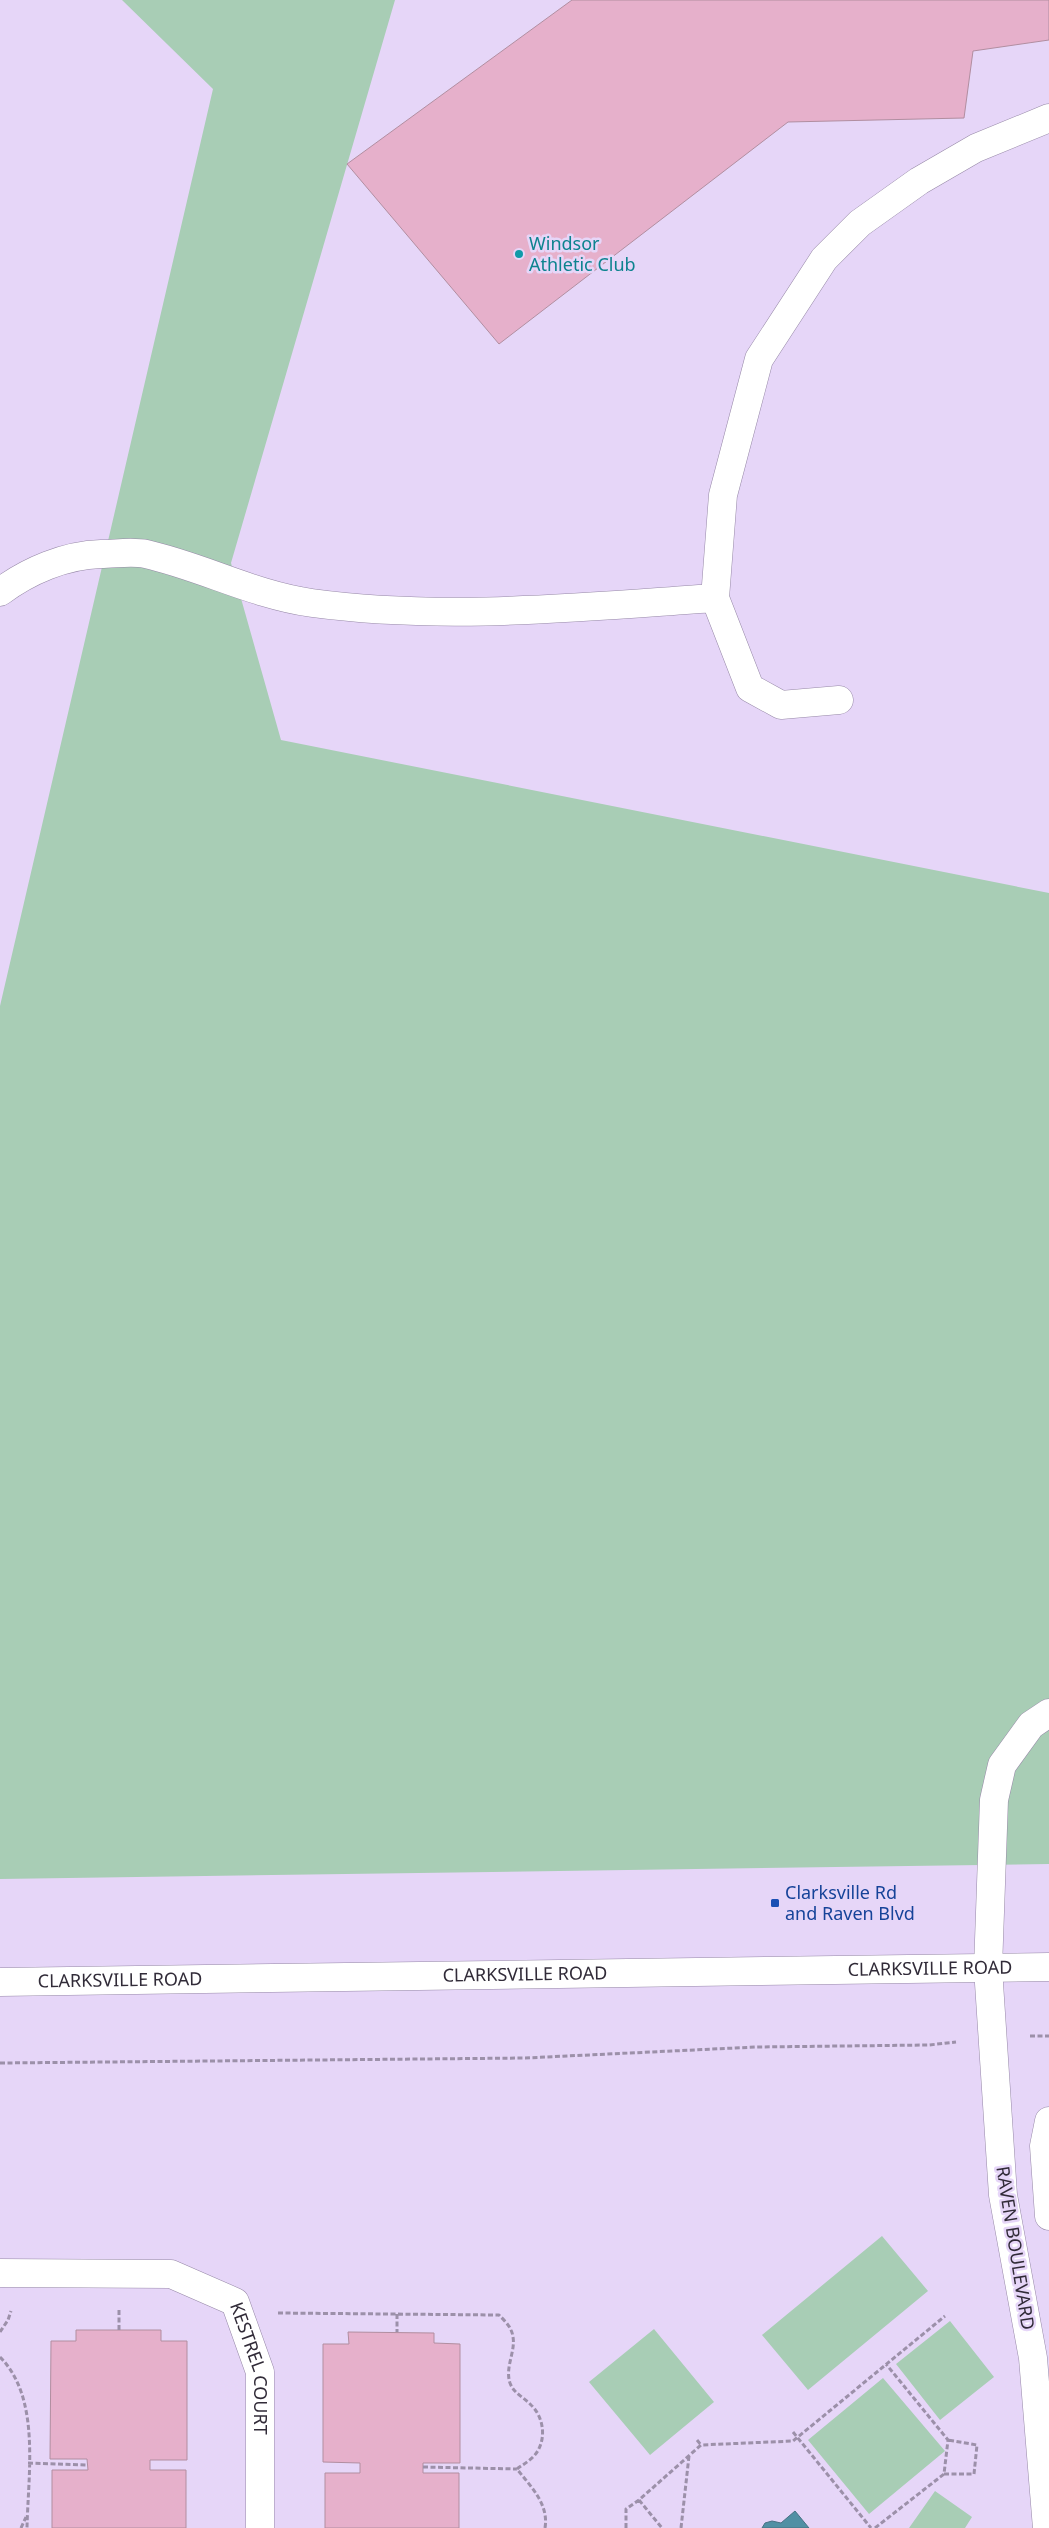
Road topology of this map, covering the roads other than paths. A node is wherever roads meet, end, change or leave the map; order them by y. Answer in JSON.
{"nodes":[{"id":1,"x":1049,"y":118,"type":"edge"},
{"id":2,"x":0,"y":592,"type":"edge"},
{"id":3,"x":715,"y":598,"type":"junction"},
{"id":4,"x":839,"y":700,"type":"dead end"},
{"id":5,"x":1049,"y":1713,"type":"edge"},
{"id":6,"x":1049,"y":1967,"type":"edge"},
{"id":7,"x":988,"y":1968,"type":"junction"},
{"id":8,"x":0,"y":1982,"type":"edge"},
{"id":9,"x":1049,"y":2121,"type":"edge"},
{"id":10,"x":1046,"y":2173,"type":"junction"},
{"id":11,"x":1001,"y":2174,"type":"junction"},
{"id":12,"x":1049,"y":2216,"type":"edge"},
{"id":13,"x":0,"y":2273,"type":"edge"},
{"id":14,"x":1040,"y":2347,"type":"edge"},
{"id":15,"x":1048,"y":2523,"type":"edge"},
{"id":16,"x":260,"y":2528,"type":"edge"}],
"edges":[{"from":1,"to":3,"type":"street"},
{"from":2,"to":3,"type":"street"},
{"from":3,"to":4,"type":"street"},
{"from":5,"to":7,"type":"street","name":"RAVEN BOULEVARD"},
{"from":6,"to":7,"type":"street","name":"CLARKSVILLE ROAD"},
{"from":7,"to":8,"type":"street","name":"CLARKSVILLE ROAD"},
{"from":7,"to":11,"type":"street","name":"RAVEN BOULEVARD"},
{"from":9,"to":10,"type":"street"},
{"from":10,"to":11,"type":"street"},
{"from":10,"to":12,"type":"street"},
{"from":11,"to":14,"type":"street","name":"RAVEN BOULEVARD"},
{"from":13,"to":16,"type":"street","name":"KESTREL COURT"},
{"from":14,"to":15,"type":"street","name":"RAVEN BOULEVARD"}]}
